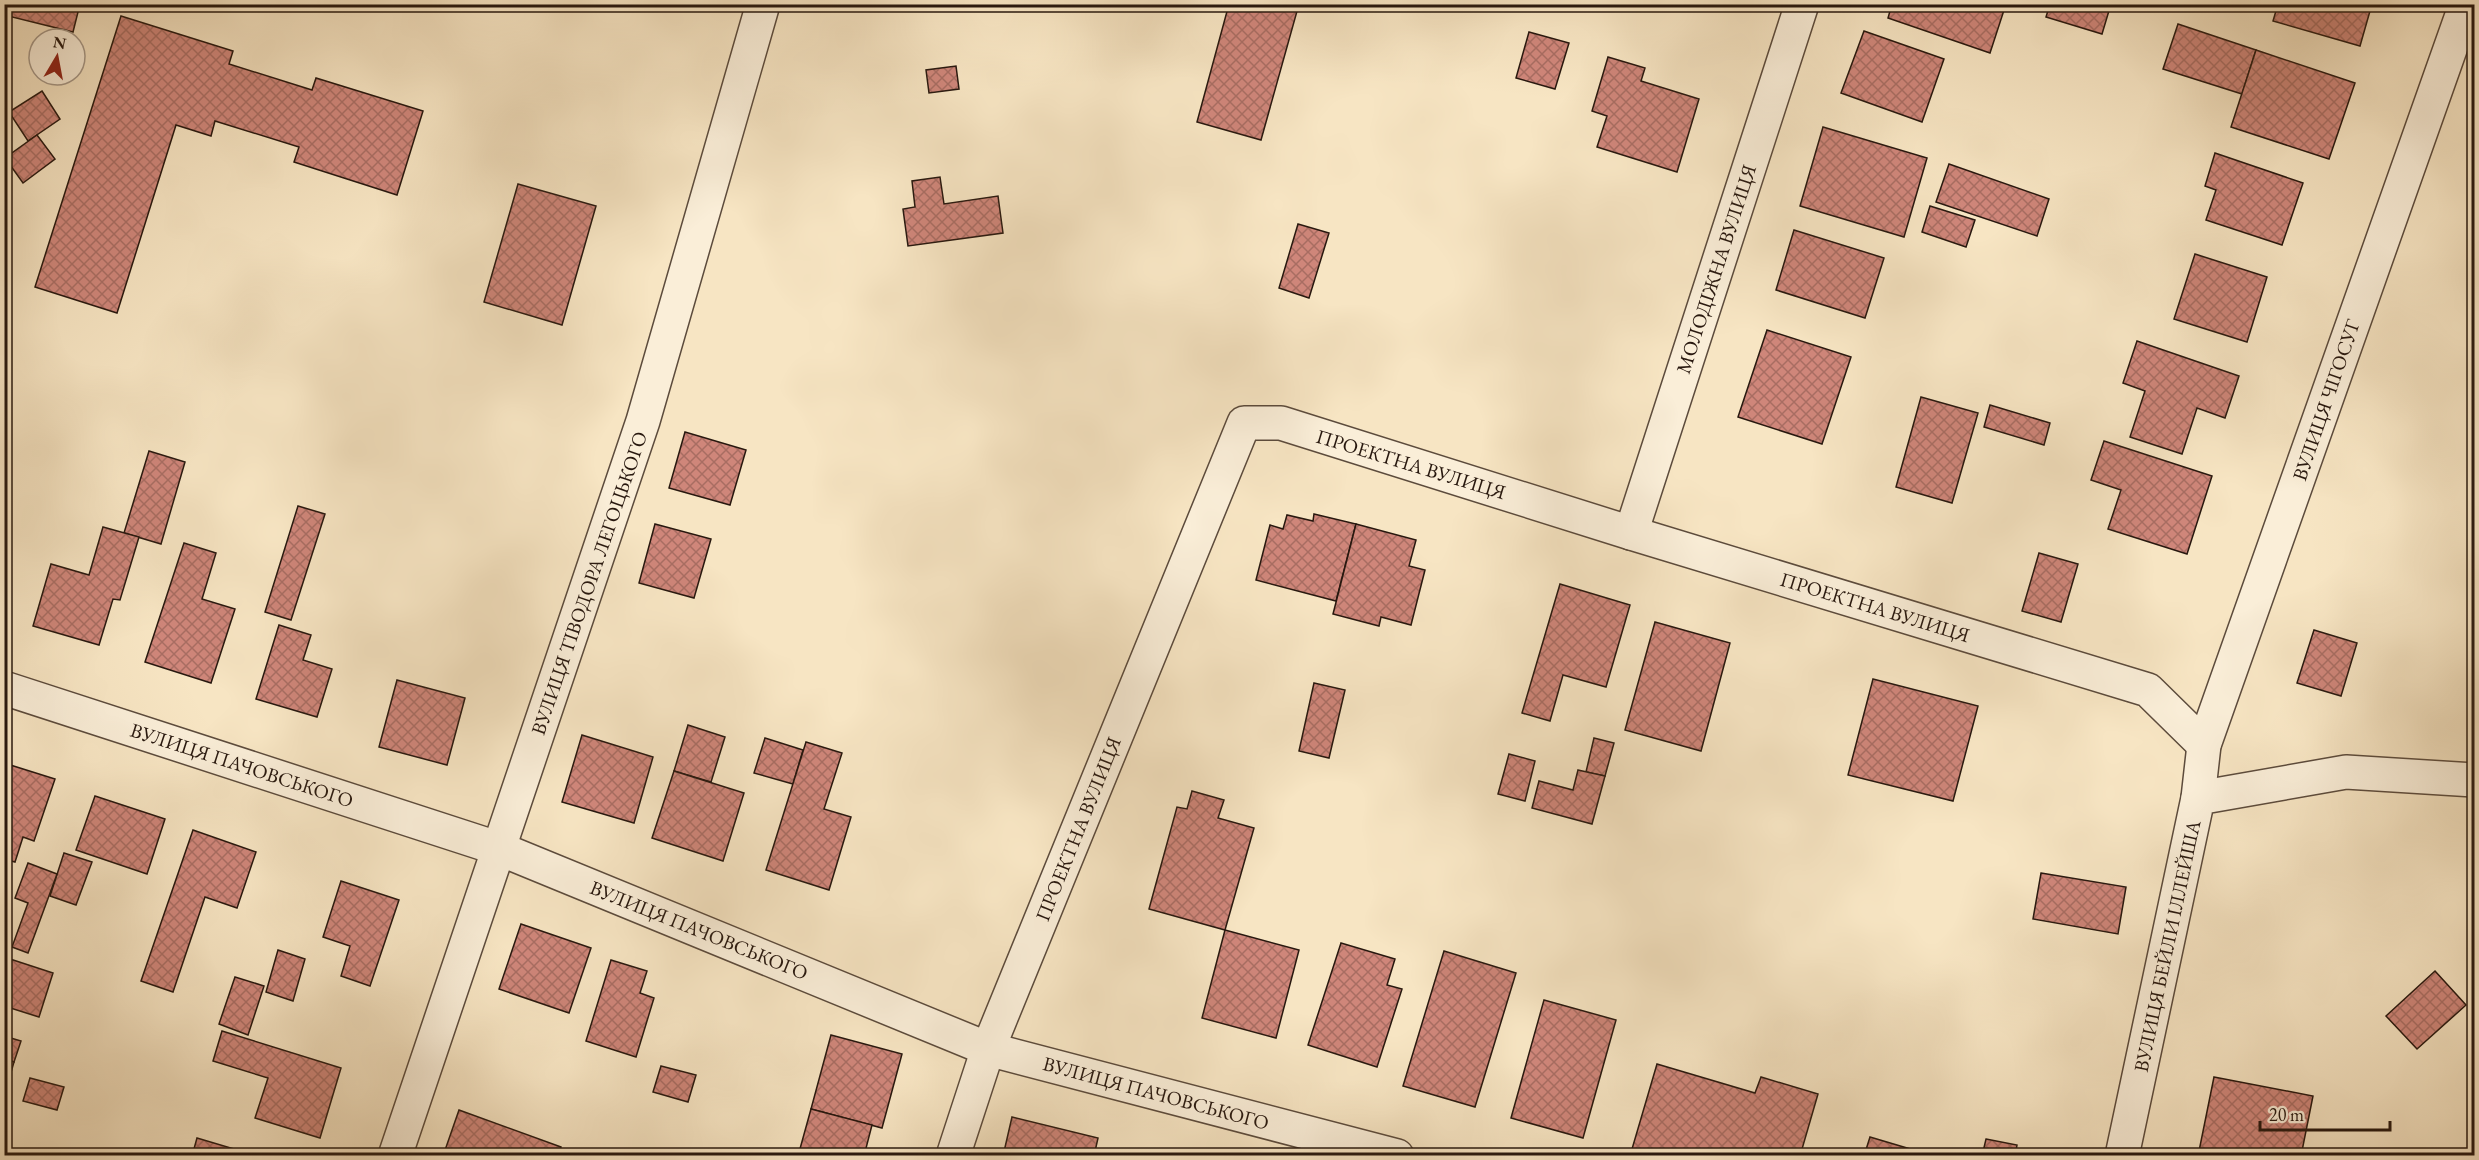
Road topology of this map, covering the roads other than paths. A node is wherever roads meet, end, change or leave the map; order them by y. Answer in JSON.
{"nodes":[{"id":1,"x":763,"y":4,"type":"edge"},
{"id":2,"x":1802,"y":4,"type":"edge"},
{"id":3,"x":2466,"y":4,"type":"edge"},
{"id":4,"x":1630,"y":533,"type":"junction"},
{"id":5,"x":4,"y":688,"type":"edge"},
{"id":6,"x":2204,"y":745,"type":"junction"},
{"id":7,"x":2475,"y":780,"type":"edge"},
{"id":8,"x":2198,"y":798,"type":"junction"},
{"id":9,"x":500,"y":849,"type":"junction"},
{"id":10,"x":988,"y":1049,"type":"junction"},
{"id":11,"x":396,"y":1155,"type":"edge"},
{"id":12,"x":953,"y":1155,"type":"edge"},
{"id":13,"x":1396,"y":1155,"type":"edge"},
{"id":14,"x":2122,"y":1155,"type":"edge"}],
"edges":[{"from":1,"to":9,"type":"street","name":"ВУЛИЦЯ ТІВОДОРА ЛЕГОЦЬКОГО"},
{"from":2,"to":4,"type":"street","name":"МОЛОДІЖНА ВУЛИЦЯ"},
{"from":3,"to":6,"type":"street","name":"ВУЛИЦЯ ЧІГОСУГ"},
{"from":4,"to":6,"type":"street","name":"ПРОЕКТНА ВУЛИЦЯ"},
{"from":4,"to":10,"type":"street","name":"ПРОЕКТНА ВУЛИЦЯ"},
{"from":5,"to":9,"type":"street","name":"ВУЛИЦЯ ПАЧОВСЬКОГО"},
{"from":6,"to":8,"type":"street","name":"ВУЛИЦЯ ЧІГОСУГ"},
{"from":7,"to":8,"type":"street","name":"ВУЛИЦЯ БЕЙЛИ ІЛЛЕЙША"},
{"from":8,"to":14,"type":"street","name":"ВУЛИЦЯ БЕЙЛИ ІЛЛЕЙША"},
{"from":9,"to":10,"type":"street","name":"ВУЛИЦЯ ПАЧОВСЬКОГО"},
{"from":9,"to":11,"type":"street","name":"ВУЛИЦЯ ТІВОДОРА ЛЕГОЦЬКОГО"},
{"from":10,"to":12,"type":"street"},
{"from":10,"to":13,"type":"street","name":"ВУЛИЦЯ ПАЧОВСЬКОГО"}]}
